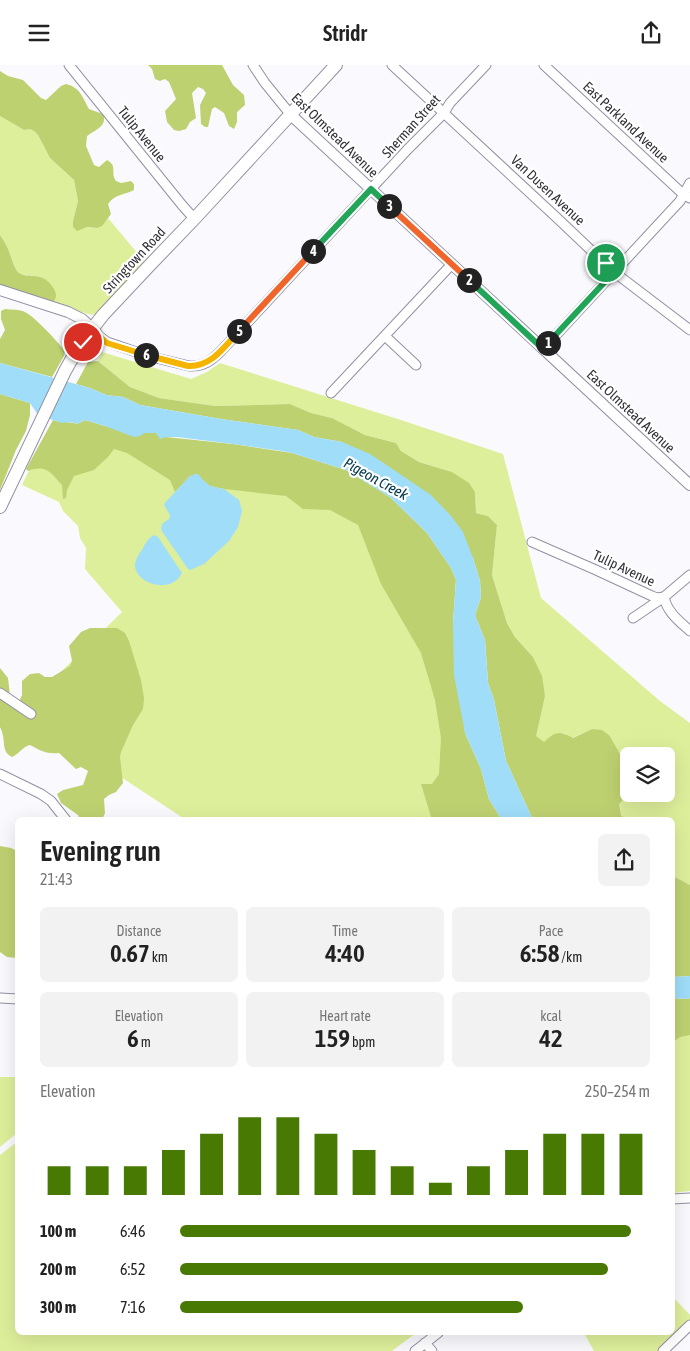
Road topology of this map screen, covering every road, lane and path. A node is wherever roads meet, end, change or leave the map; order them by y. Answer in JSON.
{"nodes":[{"id":1,"x":69,"y":65,"type":"edge"},
{"id":2,"x":253,"y":65,"type":"edge"},
{"id":3,"x":336,"y":65,"type":"edge"},
{"id":4,"x":392,"y":65,"type":"edge"},
{"id":5,"x":486,"y":65,"type":"edge"},
{"id":6,"x":544,"y":65,"type":"edge"},
{"id":7,"x":444,"y":113,"type":"junction"},
{"id":8,"x":291,"y":115,"type":"junction"},
{"id":9,"x":690,"y":183,"type":"edge"},
{"id":10,"x":371,"y":189,"type":"junction"},
{"id":11,"x":687,"y":197,"type":"edge"},
{"id":12,"x":196,"y":217,"type":"junction"},
{"id":13,"x":452,"y":264,"type":"junction"},
{"id":14,"x":614,"y":272,"type":"junction"},
{"id":15,"x":0,"y":290,"type":"edge"},
{"id":16,"x":92,"y":329,"type":"junction"},
{"id":17,"x":690,"y":330,"type":"edge"},
{"id":18,"x":385,"y":336,"type":"junction"},
{"id":19,"x":543,"y":349,"type":"junction"},
{"id":20,"x":416,"y":365,"type":"dead end"},
{"id":21,"x":331,"y":393,"type":"dead end"},
{"id":22,"x":690,"y":485,"type":"edge"},
{"id":23,"x":0,"y":507,"type":"edge"},
{"id":24,"x":532,"y":542,"type":"dead end"},
{"id":25,"x":690,"y":575,"type":"edge"},
{"id":26,"x":664,"y":597,"type":"junction"},
{"id":27,"x":633,"y":618,"type":"dead end"},
{"id":28,"x":690,"y":631,"type":"edge"},
{"id":29,"x":0,"y":693,"type":"edge"},
{"id":30,"x":30,"y":714,"type":"dead end"},
{"id":31,"x":0,"y":774,"type":"edge"},
{"id":32,"x":64,"y":817,"type":"edge"},
{"id":33,"x":0,"y":998,"type":"edge"},
{"id":34,"x":15,"y":999,"type":"edge"},
{"id":35,"x":690,"y":1197,"type":"edge"},
{"id":36,"x":675,"y":1199,"type":"edge"},
{"id":37,"x":690,"y":1325,"type":"edge"},
{"id":38,"x":435,"y":1335,"type":"edge"},
{"id":39,"x":425,"y":1343,"type":"junction"},
{"id":40,"x":415,"y":1351,"type":"edge"},
{"id":41,"x":432,"y":1351,"type":"edge"},
{"id":42,"x":664,"y":1351,"type":"edge"}],
"edges":[{"from":1,"to":12,"type":"street","name":"Tulip Avenue"},
{"from":2,"to":8,"type":"street","name":"East Olmstead Avenue"},
{"from":3,"to":8,"type":"main road","name":"Stringtown Road"},
{"from":4,"to":7,"type":"street","name":"Van Dusen Avenue"},
{"from":5,"to":7,"type":"street","name":"Sherman Street"},
{"from":6,"to":11,"type":"street","name":"East Parkland Avenue"},
{"from":7,"to":10,"type":"street","name":"Sherman Street"},
{"from":7,"to":14,"type":"street","name":"Van Dusen Avenue"},
{"from":8,"to":10,"type":"street","name":"East Olmstead Avenue"},
{"from":8,"to":12,"type":"main road","name":"Stringtown Road"},
{"from":9,"to":11,"type":"street"},
{"from":10,"to":13,"type":"street","name":"East Olmstead Avenue"},
{"from":10,"to":16,"type":"street","name":"Sherman Street"},
{"from":11,"to":14,"type":"street"},
{"from":12,"to":16,"type":"main road","name":"Stringtown Road"},
{"from":13,"to":18,"type":"street"},
{"from":13,"to":19,"type":"street","name":"East Olmstead Avenue"},
{"from":14,"to":17,"type":"street","name":"Van Dusen Avenue"},
{"from":14,"to":19,"type":"street"},
{"from":15,"to":16,"type":"street"},
{"from":16,"to":23,"type":"main road","name":"Stringtown Road"},
{"from":18,"to":20,"type":"street"},
{"from":18,"to":21,"type":"street"},
{"from":19,"to":22,"type":"street","name":"East Olmstead Avenue"},
{"from":24,"to":26,"type":"street","name":"Tulip Avenue"},
{"from":25,"to":26,"type":"street"},
{"from":26,"to":27,"type":"street"},
{"from":26,"to":28,"type":"street","name":"Tulip Avenue"},
{"from":29,"to":30,"type":"street"},
{"from":31,"to":32,"type":"street"},
{"from":33,"to":34,"type":"street"},
{"from":35,"to":36,"type":"street"},
{"from":37,"to":42,"type":"street"},
{"from":38,"to":39,"type":"street"},
{"from":39,"to":40,"type":"street"},
{"from":39,"to":41,"type":"street"}]}
